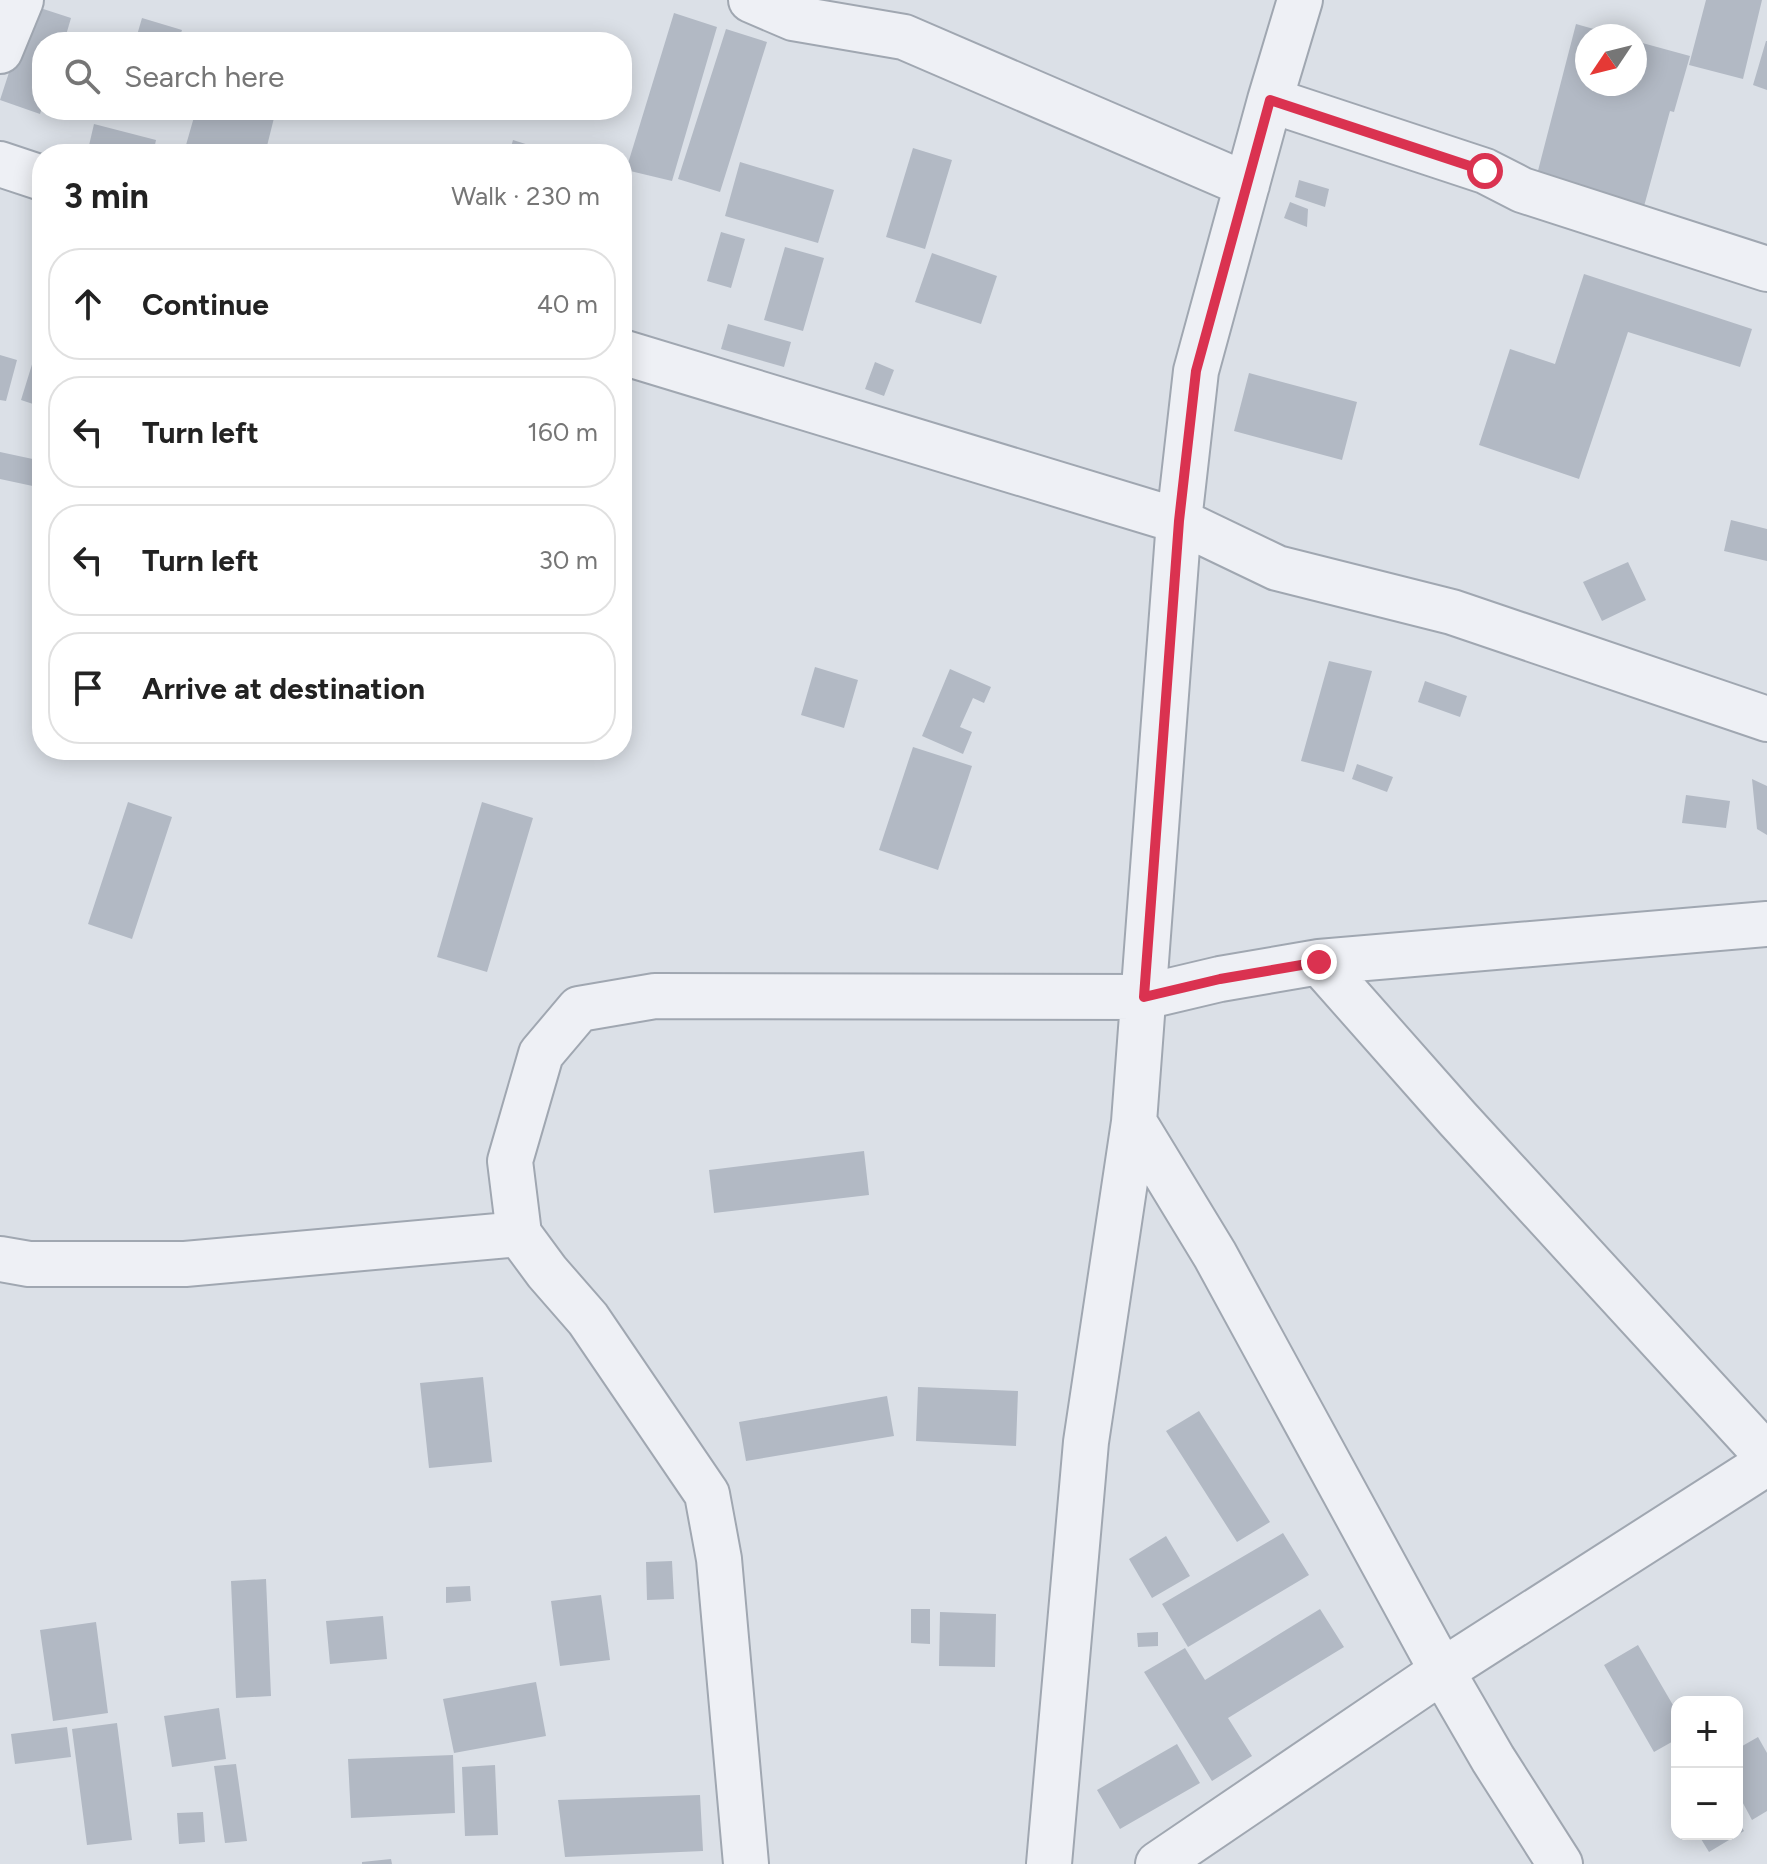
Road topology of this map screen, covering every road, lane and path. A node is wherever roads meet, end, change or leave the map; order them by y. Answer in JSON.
{"nodes":[{"id":1,"x":21,"y":0,"type":"edge"},
{"id":2,"x":751,"y":0,"type":"edge"},
{"id":3,"x":1300,"y":0,"type":"edge"},
{"id":4,"x":0,"y":51,"type":"edge"},
{"id":5,"x":1270,"y":100,"type":"junction"},
{"id":6,"x":0,"y":164,"type":"edge"},
{"id":7,"x":32,"y":175,"type":"edge"},
{"id":8,"x":1247,"y":185,"type":"junction"},
{"id":9,"x":1767,"y":269,"type":"edge"},
{"id":10,"x":632,"y":355,"type":"edge"},
{"id":11,"x":1179,"y":521,"type":"junction"},
{"id":12,"x":1767,"y":719,"type":"edge"},
{"id":13,"x":1767,"y":924,"type":"edge"},
{"id":14,"x":1319,"y":962,"type":"junction"},
{"id":15,"x":1144,"y":997,"type":"junction"},
{"id":16,"x":1134,"y":1122,"type":"junction"},
{"id":17,"x":519,"y":1234,"type":"junction"},
{"id":18,"x":0,"y":1259,"type":"edge"},
{"id":19,"x":1767,"y":1456,"type":"edge"},
{"id":20,"x":1767,"y":1463,"type":"edge"},
{"id":21,"x":1442,"y":1671,"type":"junction"},
{"id":22,"x":746,"y":1864,"type":"edge"},
{"id":23,"x":1049,"y":1864,"type":"edge"},
{"id":24,"x":1158,"y":1864,"type":"edge"},
{"id":25,"x":1560,"y":1864,"type":"edge"}],
"edges":[{"from":1,"to":4,"type":"street"},
{"from":2,"to":8,"type":"street"},
{"from":3,"to":5,"type":"street"},
{"from":5,"to":8,"type":"street"},
{"from":5,"to":9,"type":"street"},
{"from":6,"to":7,"type":"street"},
{"from":8,"to":11,"type":"street"},
{"from":10,"to":11,"type":"street"},
{"from":11,"to":12,"type":"street"},
{"from":11,"to":15,"type":"street"},
{"from":13,"to":14,"type":"street"},
{"from":14,"to":15,"type":"street"},
{"from":14,"to":19,"type":"street"},
{"from":15,"to":16,"type":"street"},
{"from":15,"to":17,"type":"street"},
{"from":16,"to":21,"type":"street"},
{"from":16,"to":23,"type":"street"},
{"from":17,"to":18,"type":"street"},
{"from":17,"to":22,"type":"street"},
{"from":20,"to":21,"type":"street"},
{"from":21,"to":24,"type":"street"},
{"from":21,"to":25,"type":"street"}]}
